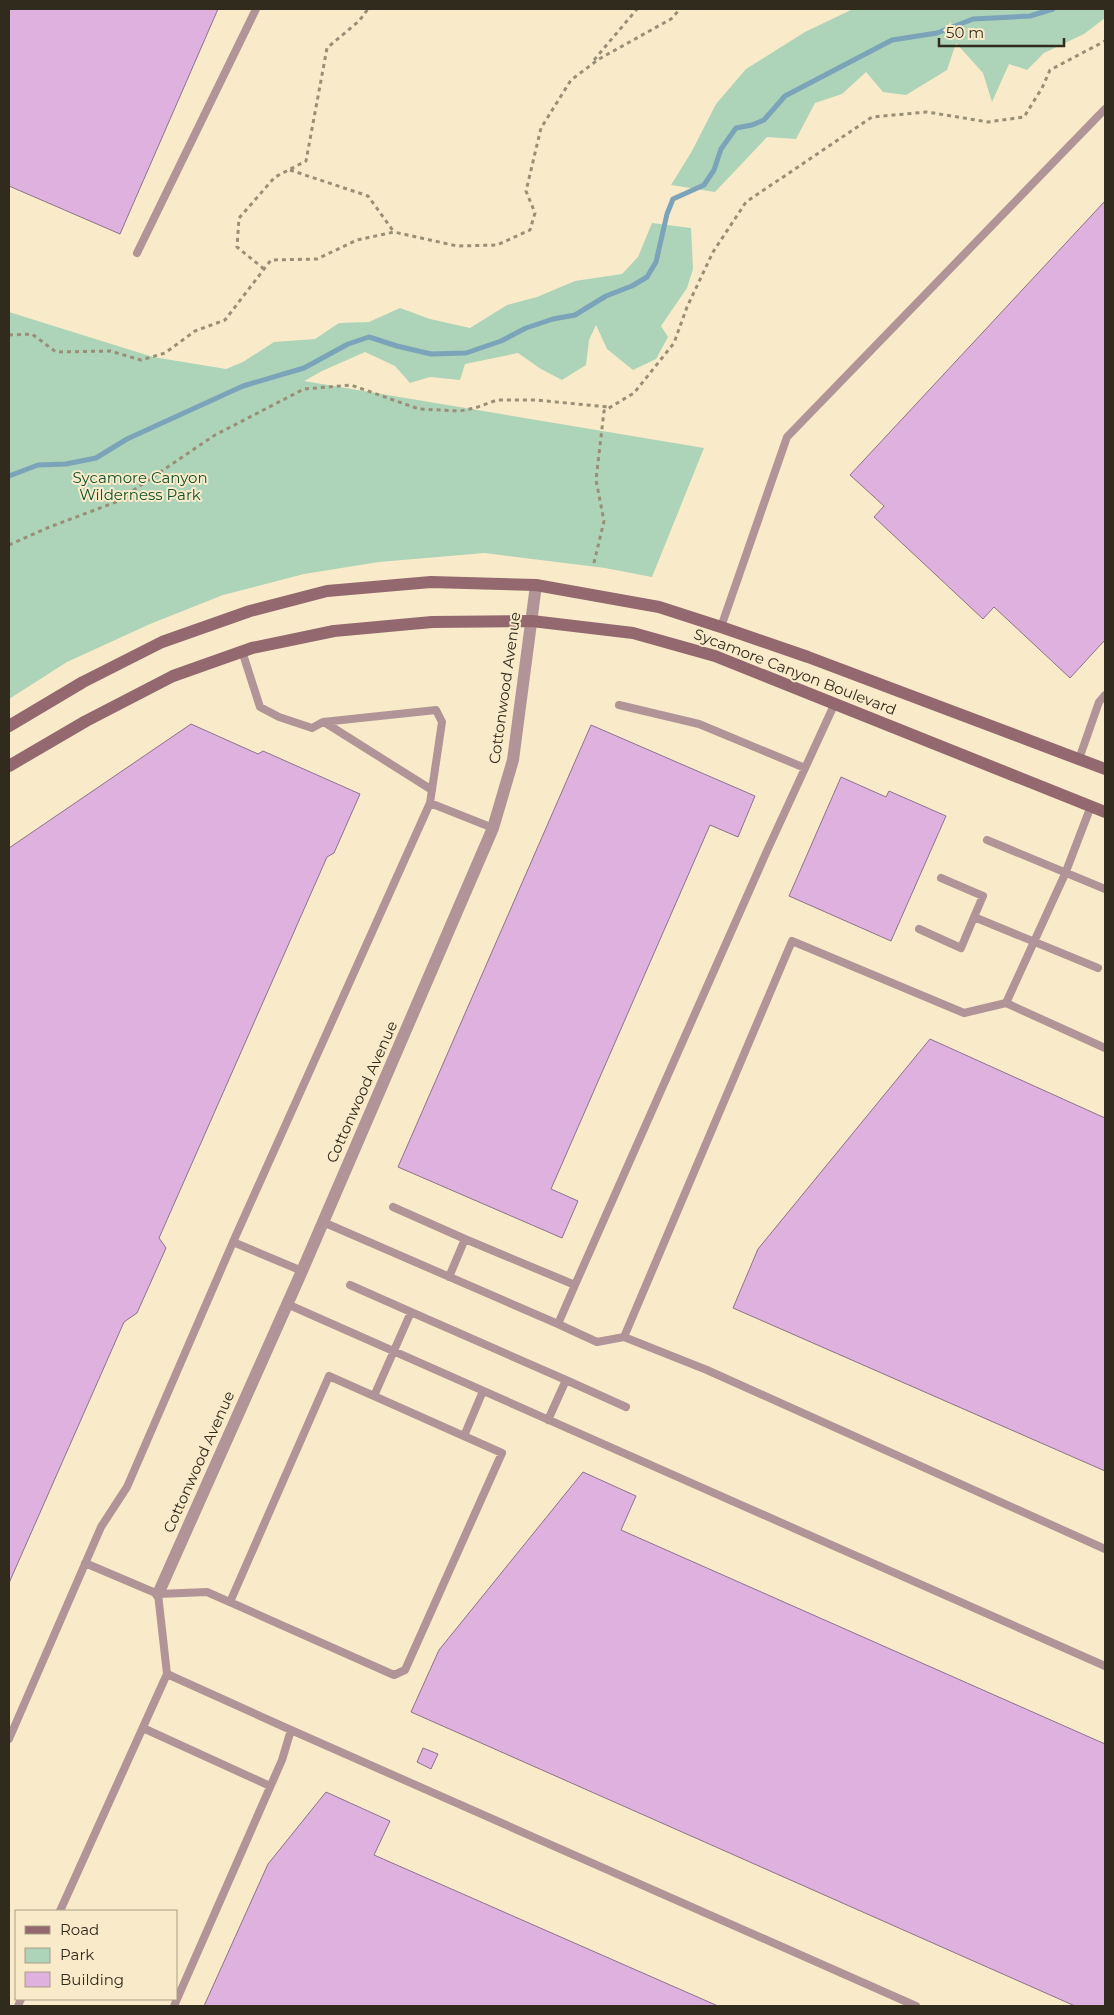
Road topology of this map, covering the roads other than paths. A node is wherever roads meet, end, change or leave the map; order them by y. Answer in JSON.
{"nodes":[{"id":1,"x":256,"y":9,"type":"edge"},
{"id":2,"x":1105,"y":109,"type":"edge"},
{"id":3,"x":137,"y":253,"type":"dead end"},
{"id":4,"x":536,"y":585,"type":"junction"},
{"id":5,"x":532,"y":622,"type":"junction"},
{"id":6,"x":721,"y":627,"type":"junction"},
{"id":7,"x":242,"y":651,"type":"junction"},
{"id":8,"x":1105,"y":695,"type":"edge"},
{"id":9,"x":835,"y":703,"type":"junction"},
{"id":10,"x":619,"y":705,"type":"dead end"},
{"id":11,"x":323,"y":722,"type":"junction"},
{"id":12,"x":9,"y":726,"type":"edge"},
{"id":13,"x":1079,"y":759,"type":"junction"},
{"id":14,"x":9,"y":766,"type":"edge"},
{"id":15,"x":805,"y":768,"type":"junction"},
{"id":16,"x":1105,"y":769,"type":"edge"},
{"id":17,"x":432,"y":790,"type":"junction"},
{"id":18,"x":430,"y":803,"type":"junction"},
{"id":19,"x":1091,"y":806,"type":"junction"},
{"id":20,"x":1105,"y":812,"type":"edge"},
{"id":21,"x":493,"y":828,"type":"junction"},
{"id":22,"x":987,"y":840,"type":"dead end"},
{"id":23,"x":1065,"y":874,"type":"junction"},
{"id":24,"x":941,"y":878,"type":"dead end"},
{"id":25,"x":1105,"y":889,"type":"edge"},
{"id":26,"x":974,"y":917,"type":"junction"},
{"id":27,"x":919,"y":929,"type":"dead end"},
{"id":28,"x":1034,"y":942,"type":"junction"},
{"id":29,"x":1098,"y":968,"type":"dead end"},
{"id":30,"x":1006,"y":1003,"type":"junction"},
{"id":31,"x":1105,"y":1048,"type":"edge"},
{"id":32,"x":393,"y":1207,"type":"dead end"},
{"id":33,"x":323,"y":1222,"type":"junction"},
{"id":34,"x":465,"y":1239,"type":"junction"},
{"id":35,"x":233,"y":1242,"type":"junction"},
{"id":36,"x":302,"y":1271,"type":"junction"},
{"id":37,"x":449,"y":1277,"type":"junction"},
{"id":38,"x":350,"y":1285,"type":"dead end"},
{"id":39,"x":575,"y":1285,"type":"junction"},
{"id":40,"x":287,"y":1304,"type":"junction"},
{"id":41,"x":411,"y":1312,"type":"junction"},
{"id":42,"x":558,"y":1324,"type":"junction"},
{"id":43,"x":624,"y":1337,"type":"junction"},
{"id":44,"x":393,"y":1351,"type":"junction"},
{"id":45,"x":566,"y":1380,"type":"junction"},
{"id":46,"x":483,"y":1391,"type":"junction"},
{"id":47,"x":374,"y":1396,"type":"junction"},
{"id":48,"x":626,"y":1406,"type":"dead end"},
{"id":49,"x":548,"y":1420,"type":"junction"},
{"id":50,"x":464,"y":1436,"type":"junction"},
{"id":51,"x":1105,"y":1549,"type":"edge"},
{"id":52,"x":85,"y":1563,"type":"junction"},
{"id":53,"x":158,"y":1594,"type":"junction"},
{"id":54,"x":230,"y":1602,"type":"junction"},
{"id":55,"x":1105,"y":1666,"type":"edge"},
{"id":56,"x":167,"y":1674,"type":"junction"},
{"id":57,"x":143,"y":1728,"type":"junction"},
{"id":58,"x":291,"y":1730,"type":"junction"},
{"id":59,"x":9,"y":1739,"type":"edge"},
{"id":60,"x":270,"y":1786,"type":"junction"},
{"id":61,"x":60,"y":1910,"type":"edge"},
{"id":62,"x":178,"y":1997,"type":"edge"},
{"id":63,"x":916,"y":2006,"type":"edge"}],
"edges":[{"from":1,"to":3,"type":"lane"},
{"from":2,"to":6,"type":"lane"},
{"from":4,"to":5,"type":"street","name":"Cottonwood Avenue"},
{"from":4,"to":6,"type":"main road","name":"Sycamore Canyon Boulevard"},
{"from":4,"to":12,"type":"main road","name":"Sycamore Canyon Boulevard"},
{"from":5,"to":7,"type":"main road","name":"Sycamore Canyon Boulevard"},
{"from":5,"to":9,"type":"main road","name":"Sycamore Canyon Boulevard"},
{"from":5,"to":21,"type":"street","name":"Cottonwood Avenue"},
{"from":6,"to":13,"type":"main road","name":"Sycamore Canyon Boulevard"},
{"from":7,"to":11,"type":"lane"},
{"from":7,"to":14,"type":"main road","name":"Sycamore Canyon Boulevard"},
{"from":8,"to":13,"type":"lane"},
{"from":9,"to":15,"type":"lane"},
{"from":9,"to":19,"type":"main road","name":"Sycamore Canyon Boulevard"},
{"from":10,"to":15,"type":"lane"},
{"from":11,"to":17,"type":"lane"},
{"from":11,"to":17,"type":"lane"},
{"from":13,"to":16,"type":"main road","name":"Sycamore Canyon Boulevard"},
{"from":15,"to":39,"type":"lane"},
{"from":17,"to":18,"type":"lane"},
{"from":18,"to":21,"type":"lane"},
{"from":18,"to":35,"type":"lane"},
{"from":19,"to":20,"type":"main road","name":"Sycamore Canyon Boulevard"},
{"from":19,"to":23,"type":"lane"},
{"from":21,"to":33,"type":"street","name":"Cottonwood Avenue"},
{"from":22,"to":23,"type":"lane"},
{"from":23,"to":25,"type":"lane"},
{"from":23,"to":28,"type":"lane"},
{"from":24,"to":26,"type":"lane"},
{"from":26,"to":27,"type":"lane"},
{"from":26,"to":28,"type":"lane"},
{"from":28,"to":29,"type":"lane"},
{"from":28,"to":30,"type":"lane"},
{"from":30,"to":31,"type":"lane"},
{"from":30,"to":43,"type":"lane"},
{"from":32,"to":34,"type":"lane"},
{"from":33,"to":36,"type":"street","name":"Cottonwood Avenue"},
{"from":33,"to":37,"type":"lane"},
{"from":34,"to":37,"type":"lane"},
{"from":34,"to":39,"type":"lane"},
{"from":35,"to":36,"type":"lane"},
{"from":35,"to":52,"type":"lane"},
{"from":36,"to":40,"type":"street","name":"Cottonwood Avenue"},
{"from":37,"to":42,"type":"lane"},
{"from":38,"to":41,"type":"lane"},
{"from":39,"to":42,"type":"lane"},
{"from":40,"to":44,"type":"lane"},
{"from":40,"to":53,"type":"street","name":"Cottonwood Avenue"},
{"from":41,"to":44,"type":"lane"},
{"from":41,"to":45,"type":"lane"},
{"from":42,"to":43,"type":"lane"},
{"from":43,"to":51,"type":"lane"},
{"from":44,"to":46,"type":"lane"},
{"from":44,"to":47,"type":"lane"},
{"from":45,"to":48,"type":"lane"},
{"from":45,"to":49,"type":"lane"},
{"from":46,"to":49,"type":"lane"},
{"from":46,"to":50,"type":"lane"},
{"from":47,"to":50,"type":"lane"},
{"from":47,"to":54,"type":"lane"},
{"from":49,"to":55,"type":"lane"},
{"from":50,"to":54,"type":"lane"},
{"from":52,"to":53,"type":"lane"},
{"from":52,"to":59,"type":"lane"},
{"from":53,"to":54,"type":"lane"},
{"from":53,"to":56,"type":"lane"},
{"from":56,"to":57,"type":"lane"},
{"from":56,"to":58,"type":"lane"},
{"from":57,"to":60,"type":"lane"},
{"from":57,"to":61,"type":"lane"},
{"from":58,"to":60,"type":"lane"},
{"from":58,"to":63,"type":"lane"},
{"from":60,"to":62,"type":"lane"}]}
